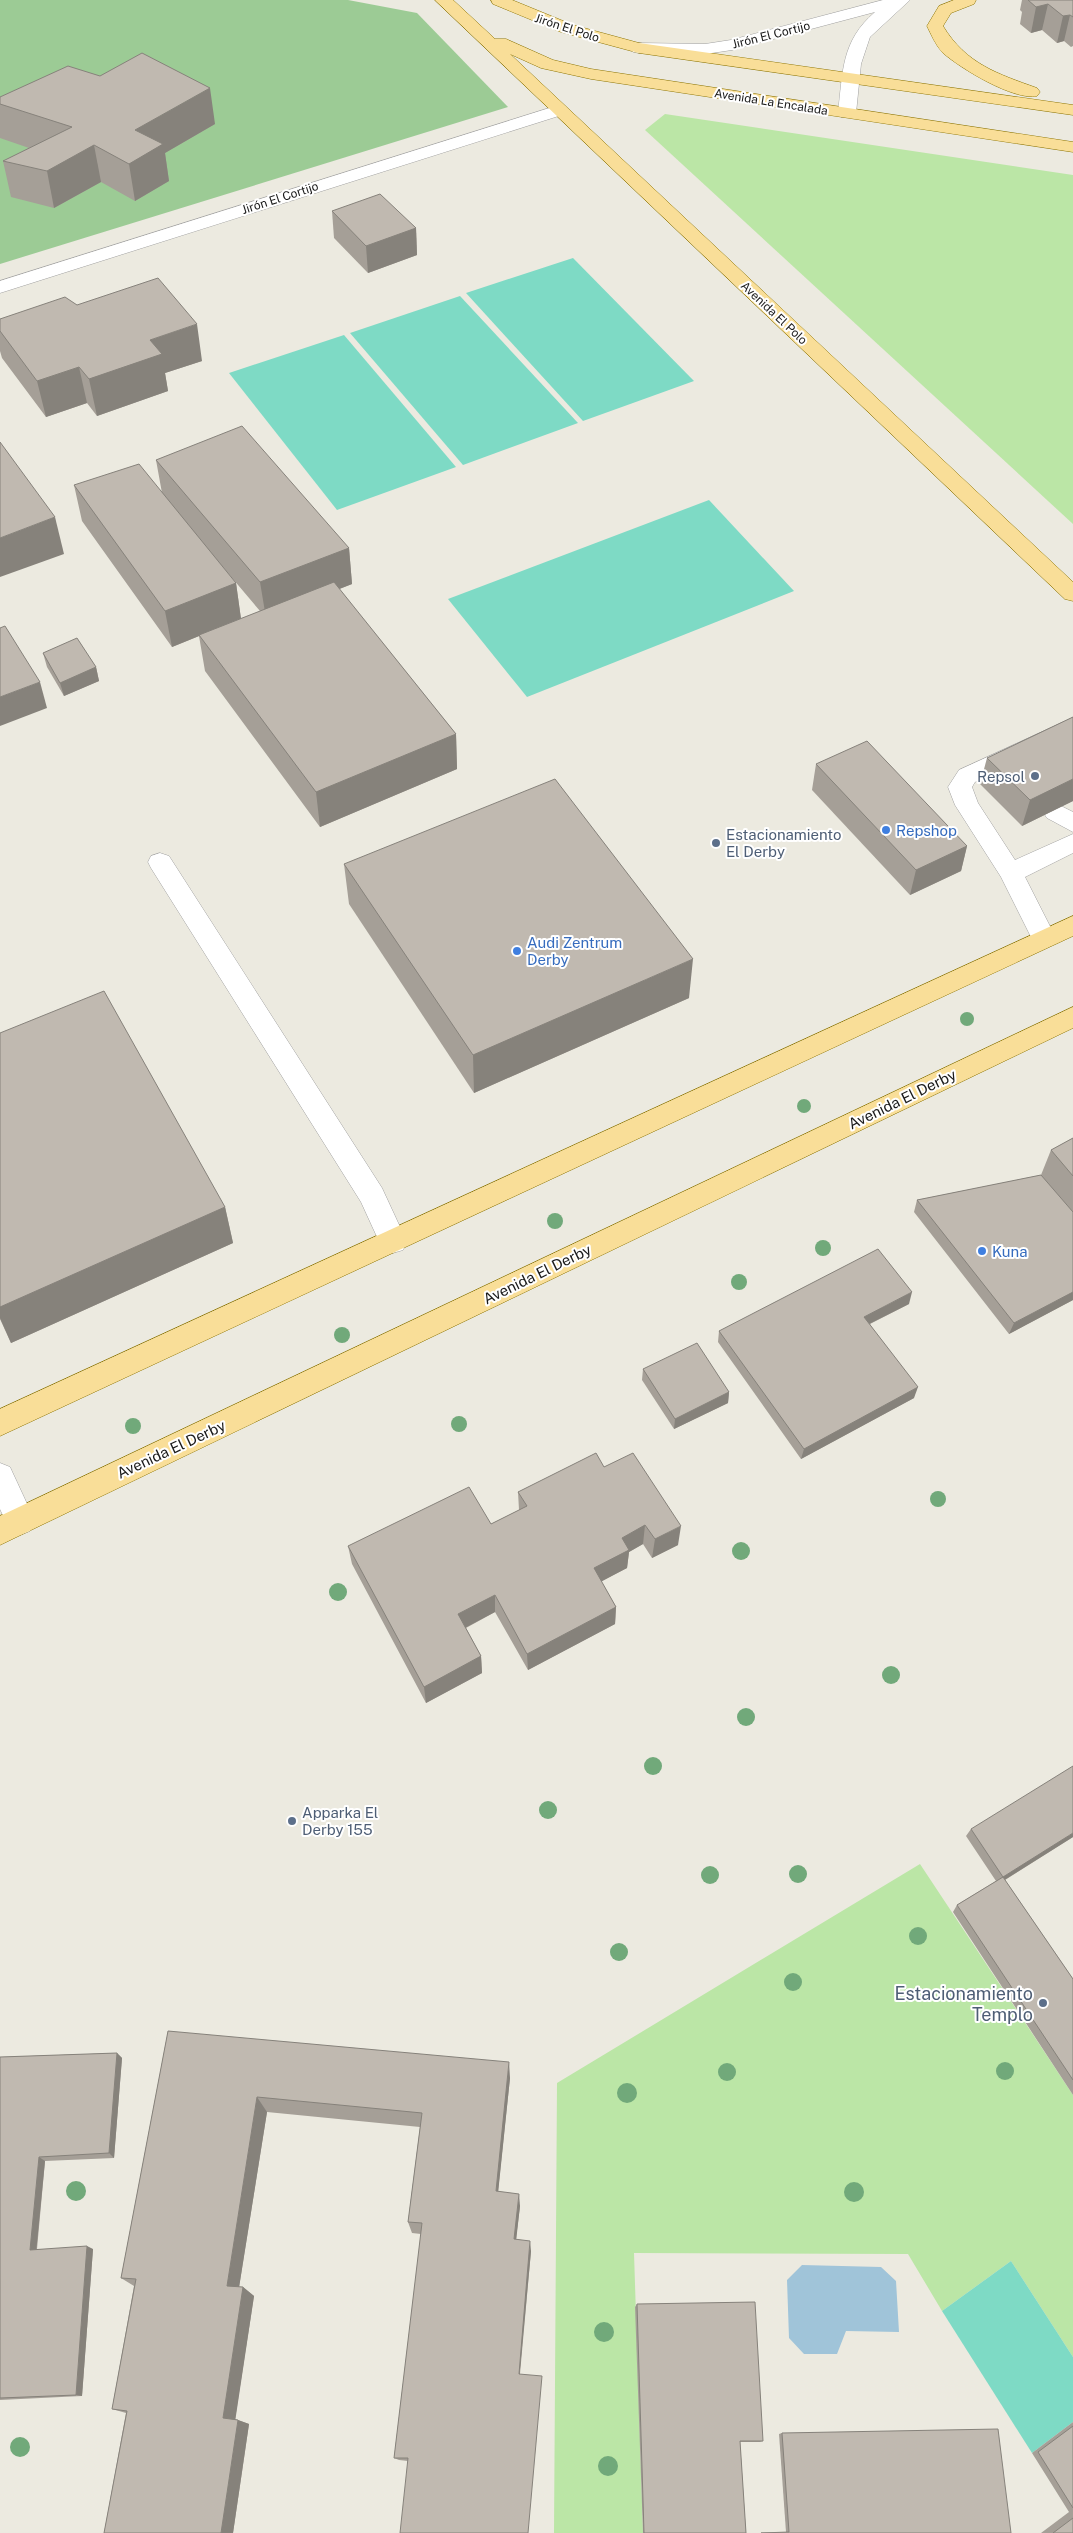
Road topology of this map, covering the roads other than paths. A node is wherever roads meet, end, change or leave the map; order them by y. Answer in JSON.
{"nodes":[{"id":1,"x":443,"y":0,"type":"edge"},
{"id":2,"x":499,"y":0,"type":"edge"},
{"id":3,"x":901,"y":0,"type":"edge"},
{"id":4,"x":968,"y":0,"type":"edge"},
{"id":5,"x":476,"y":32,"type":"junction"},
{"id":6,"x":639,"y":48,"type":"junction"},
{"id":7,"x":738,"y":63,"type":"junction"},
{"id":8,"x":614,"y":78,"type":"junction"},
{"id":9,"x":851,"y":79,"type":"junction"},
{"id":10,"x":1073,"y":104,"type":"edge"},
{"id":11,"x":559,"y":110,"type":"junction"},
{"id":12,"x":1073,"y":110,"type":"edge"},
{"id":13,"x":847,"y":113,"type":"junction"},
{"id":14,"x":1073,"y":147,"type":"edge"},
{"id":15,"x":0,"y":287,"type":"edge"},
{"id":16,"x":1073,"y":594,"type":"edge"},
{"id":17,"x":1073,"y":726,"type":"edge"},
{"id":18,"x":1073,"y":843,"type":"edge"},
{"id":19,"x":160,"y":862,"type":"dead end"},
{"id":20,"x":1011,"y":874,"type":"junction"},
{"id":21,"x":1073,"y":925,"type":"edge"},
{"id":22,"x":1044,"y":938,"type":"junction"},
{"id":23,"x":1073,"y":1017,"type":"edge"},
{"id":24,"x":393,"y":1242,"type":"junction"},
{"id":25,"x":0,"y":1423,"type":"edge"},
{"id":26,"x":0,"y":1476,"type":"edge"},
{"id":27,"x":10,"y":1526,"type":"edge"}],
"edges":[{"from":1,"to":5,"type":"main road"},
{"from":2,"to":6,"type":"main road","name":"Jirón El Polo"},
{"from":3,"to":6,"type":"street","name":"Jirón El Cortijo"},
{"from":3,"to":9,"type":"street","name":"Jirón El Cortijo"},
{"from":4,"to":10,"type":"main road"},
{"from":5,"to":8,"type":"main road","name":"Avenida La Encalada"},
{"from":5,"to":11,"type":"main road","name":"Avenida El Polo"},
{"from":6,"to":7,"type":"main road"},
{"from":7,"to":8,"type":"main road"},
{"from":7,"to":9,"type":"main road"},
{"from":8,"to":13,"type":"main road","name":"Avenida La Encalada"},
{"from":9,"to":12,"type":"main road"},
{"from":9,"to":13,"type":"street","name":"Jirón El Cortijo"},
{"from":11,"to":15,"type":"street","name":"Jirón El Cortijo"},
{"from":11,"to":16,"type":"main road","name":"Avenida El Polo"},
{"from":13,"to":14,"type":"main road","name":"Avenida La Encalada"},
{"from":17,"to":20,"type":"street"},
{"from":18,"to":20,"type":"street"},
{"from":19,"to":24,"type":"street"},
{"from":20,"to":22,"type":"street"},
{"from":21,"to":22,"type":"main road"},
{"from":22,"to":24,"type":"main road"},
{"from":23,"to":27,"type":"main road","name":"Avenida El Derby"},
{"from":24,"to":25,"type":"main road"},
{"from":26,"to":27,"type":"street"}]}
